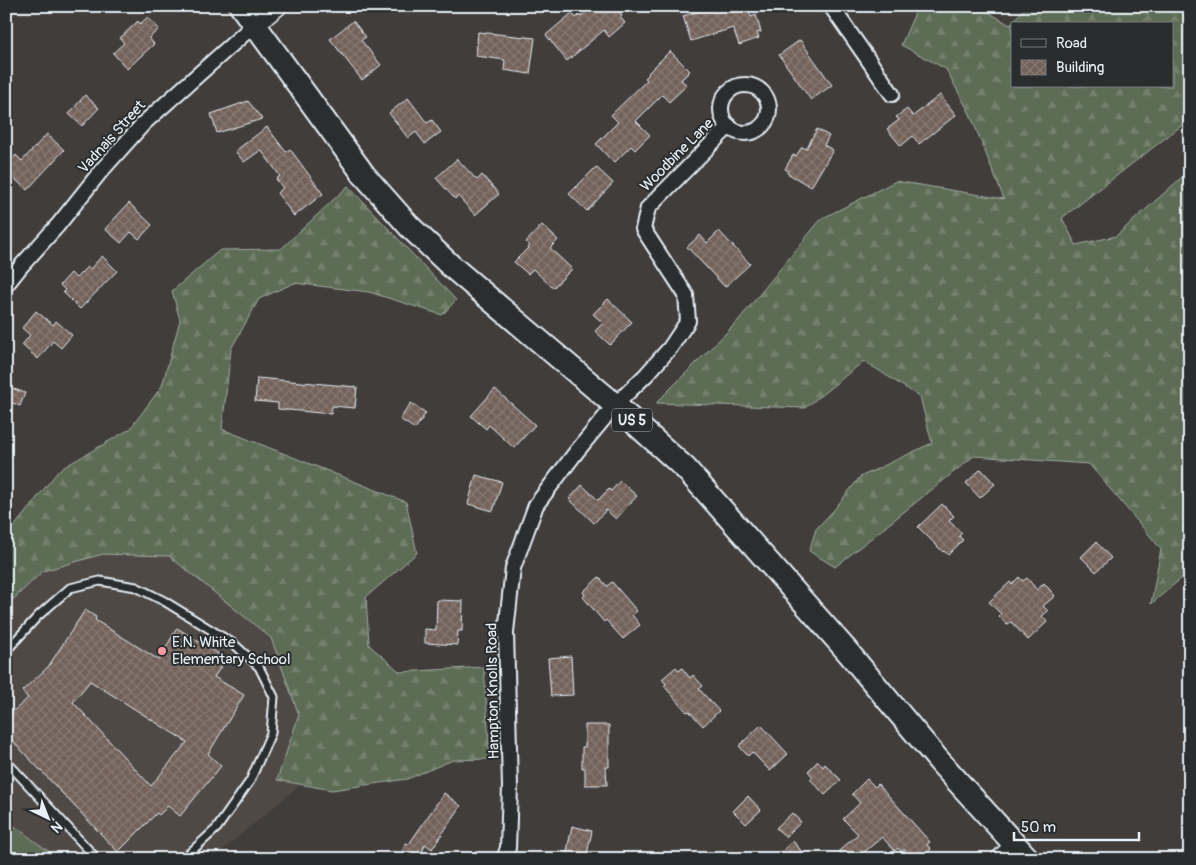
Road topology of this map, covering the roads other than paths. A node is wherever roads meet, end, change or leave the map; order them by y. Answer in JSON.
{"nodes":[{"id":1,"x":241,"y":6,"type":"edge"},
{"id":2,"x":278,"y":6,"type":"edge"},
{"id":3,"x":830,"y":6,"type":"edge"},
{"id":4,"x":255,"y":24,"type":"junction"},
{"id":5,"x":892,"y":94,"type":"dead end"},
{"id":6,"x":729,"y":126,"type":"dead end"},
{"id":7,"x":6,"y":285,"type":"edge"},
{"id":8,"x":615,"y":405,"type":"junction"},
{"id":9,"x":6,"y":652,"type":"edge"},
{"id":10,"x":6,"y":761,"type":"edge"},
{"id":11,"x":1014,"y":854,"type":"edge"},
{"id":12,"x":97,"y":859,"type":"edge"},
{"id":13,"x":183,"y":859,"type":"edge"},
{"id":14,"x":504,"y":859,"type":"edge"}],
"edges":[{"from":1,"to":4,"type":"main road","number":"US 5"},
{"from":2,"to":4,"type":"street"},
{"from":3,"to":5,"type":"street"},
{"from":4,"to":7,"type":"street","name":"Vadnais Street"},
{"from":4,"to":8,"type":"main road","number":"US 5"},
{"from":6,"to":8,"type":"street","name":"Woodbine Lane"},
{"from":8,"to":11,"type":"main road","number":"US 5"},
{"from":8,"to":14,"type":"street","name":"Hampton Knolls Road"},
{"from":9,"to":13,"type":"lane"},
{"from":10,"to":12,"type":"lane"}]}
